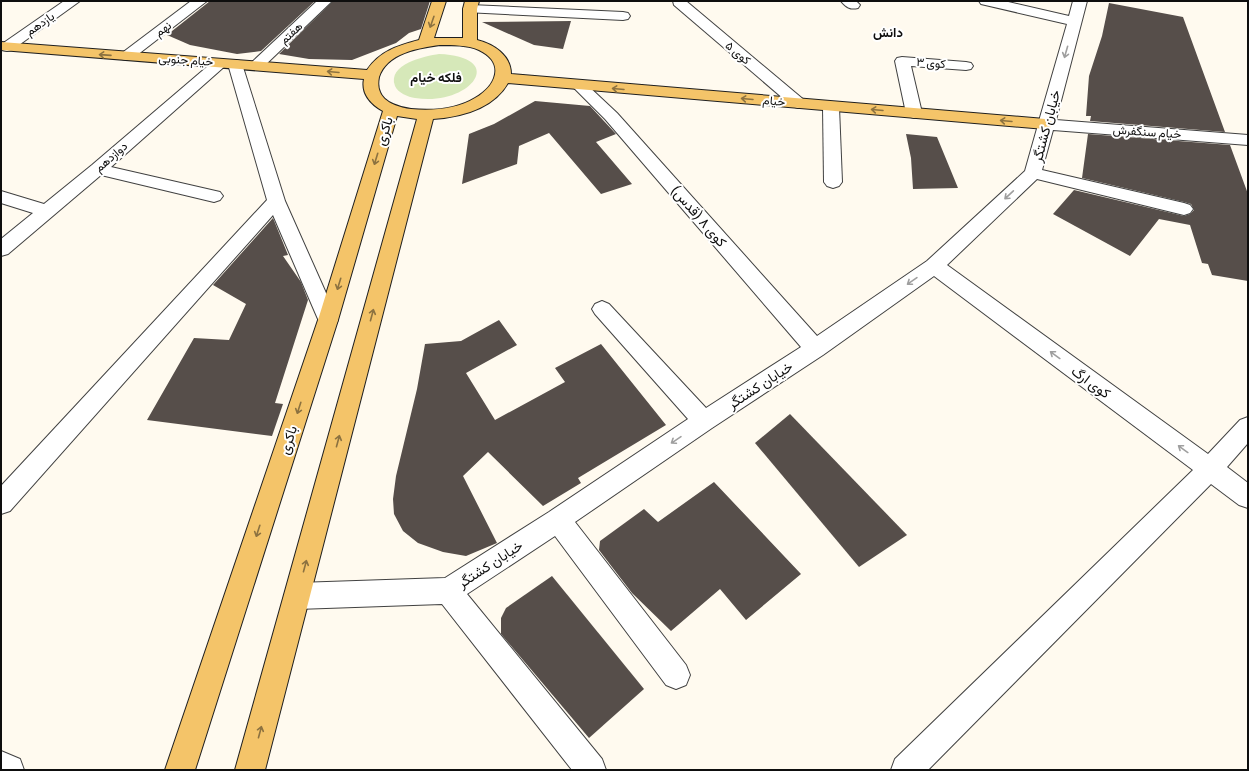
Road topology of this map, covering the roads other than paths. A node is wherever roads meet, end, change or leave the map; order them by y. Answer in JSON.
{"nodes":[{"id":1,"x":72,"y":1,"type":"edge"},
{"id":2,"x":200,"y":1,"type":"edge"},
{"id":3,"x":326,"y":1,"type":"edge"},
{"id":4,"x":439,"y":1,"type":"edge"},
{"id":5,"x":986,"y":1,"type":"edge"},
{"id":6,"x":678,"y":2,"type":"edge"},
{"id":7,"x":471,"y":5,"type":"edge"},
{"id":8,"x":1077,"y":11,"type":"edge"},
{"id":9,"x":623,"y":16,"type":"dead end"},
{"id":10,"x":425,"y":43,"type":"junction"},
{"id":11,"x":470,"y":43,"type":"junction"},
{"id":12,"x":6,"y":49,"type":"edge"},
{"id":13,"x":127,"y":56,"type":"junction"},
{"id":14,"x":227,"y":63,"type":"junction"},
{"id":15,"x":256,"y":66,"type":"junction"},
{"id":16,"x":966,"y":66,"type":"dead end"},
{"id":17,"x":372,"y":75,"type":"junction"},
{"id":18,"x":503,"y":78,"type":"junction"},
{"id":19,"x":580,"y":86,"type":"junction"},
{"id":20,"x":798,"y":103,"type":"junction"},
{"id":21,"x":831,"y":107,"type":"junction"},
{"id":22,"x":391,"y":109,"type":"junction"},
{"id":23,"x":914,"y":113,"type":"junction"},
{"id":24,"x":426,"y":115,"type":"junction"},
{"id":25,"x":1045,"y":124,"type":"junction"},
{"id":26,"x":1248,"y":140,"type":"edge"},
{"id":27,"x":98,"y":169,"type":"junction"},
{"id":28,"x":1033,"y":173,"type":"junction"},
{"id":29,"x":833,"y":182,"type":"dead end"},
{"id":30,"x":214,"y":196,"type":"dead end"},
{"id":31,"x":1,"y":197,"type":"edge"},
{"id":32,"x":276,"y":201,"type":"junction"},
{"id":33,"x":1184,"y":209,"type":"dead end"},
{"id":34,"x":47,"y":211,"type":"junction"},
{"id":35,"x":1,"y":249,"type":"edge"},
{"id":36,"x":934,"y":266,"type":"junction"},
{"id":37,"x":602,"y":309,"type":"dead end"},
{"id":38,"x":328,"y":320,"type":"junction"},
{"id":39,"x":816,"y":349,"type":"junction"},
{"id":40,"x":704,"y":421,"type":"junction"},
{"id":41,"x":1248,"y":427,"type":"edge"},
{"id":42,"x":1210,"y":469,"type":"junction"},
{"id":43,"x":1248,"y":497,"type":"edge"},
{"id":44,"x":1,"y":503,"type":"edge"},
{"id":45,"x":558,"y":520,"type":"junction"},
{"id":46,"x":448,"y":591,"type":"junction"},
{"id":47,"x":296,"y":596,"type":"junction"},
{"id":48,"x":676,"y":675,"type":"dead end"},
{"id":49,"x":1,"y":766,"type":"edge"},
{"id":50,"x":9,"y":770,"type":"edge"},
{"id":51,"x":180,"y":770,"type":"edge"},
{"id":52,"x":250,"y":770,"type":"edge"},
{"id":53,"x":591,"y":770,"type":"edge"},
{"id":54,"x":906,"y":770,"type":"edge"}],
"edges":[{"from":1,"to":12,"type":"street","name":"یازدهم"},
{"from":2,"to":13,"type":"street","name":"نهم"},
{"from":3,"to":15,"type":"street","name":"هفتم"},
{"from":4,"to":10,"type":"main road","one_way":true},
{"from":5,"to":8,"type":"street"},
{"from":6,"to":20,"type":"street","name":"کوی ۵"},
{"from":7,"to":9,"type":"street"},
{"from":7,"to":11,"type":"main road"},
{"from":8,"to":25,"type":"street","name":"خیابان کشتگر","one_way":true},
{"from":10,"to":11,"type":"main road"},
{"from":10,"to":17,"type":"main road"},
{"from":11,"to":18,"type":"main road"},
{"from":13,"to":12,"type":"main road","name":"خیام جنوبی","one_way":true},
{"from":13,"to":14,"type":"main road","name":"خیام جنوبی"},
{"from":14,"to":15,"type":"main road","name":"خیام جنوبی"},
{"from":14,"to":27,"type":"street","name":"دوازدهم"},
{"from":14,"to":32,"type":"street"},
{"from":17,"to":15,"type":"main road","name":"خیام جنوبی","one_way":true},
{"from":16,"to":23,"type":"street","name":"کوی ۳"},
{"from":17,"to":22,"type":"main road"},
{"from":18,"to":19,"type":"main road","name":"خیام"},
{"from":18,"to":24,"type":"main road"},
{"from":20,"to":19,"type":"main road","name":"خیام","one_way":true},
{"from":19,"to":39,"type":"street","name":"کوی ۸ (قدس)"},
{"from":20,"to":21,"type":"main road","name":"خیام"},
{"from":23,"to":21,"type":"main road","name":"خیام","one_way":true},
{"from":21,"to":29,"type":"street"},
{"from":22,"to":24,"type":"main road"},
{"from":22,"to":38,"type":"main road","name":"باکری","one_way":true},
{"from":25,"to":23,"type":"main road","name":"خیام","one_way":true},
{"from":47,"to":24,"type":"main road","one_way":true},
{"from":25,"to":26,"type":"street","name":"خیام سنگفرش"},
{"from":25,"to":28,"type":"street","name":"خیابان کشتگر"},
{"from":27,"to":30,"type":"street"},
{"from":27,"to":34,"type":"street","name":"دوازدهم"},
{"from":28,"to":33,"type":"street"},
{"from":28,"to":36,"type":"street","name":"خیابان کشتگر","one_way":true},
{"from":31,"to":34,"type":"street"},
{"from":32,"to":38,"type":"street"},
{"from":32,"to":44,"type":"street"},
{"from":34,"to":35,"type":"street","name":"دوازدهم"},
{"from":36,"to":39,"type":"street","name":"خیابان کشتگر","one_way":true},
{"from":42,"to":36,"type":"street","name":"کوی ارگ","one_way":true},
{"from":37,"to":40,"type":"street"},
{"from":38,"to":51,"type":"main road","name":"باکری","one_way":true},
{"from":39,"to":40,"type":"street","name":"خیابان کشتگر"},
{"from":40,"to":45,"type":"street","name":"خیابان کشتگر","one_way":true},
{"from":41,"to":42,"type":"street"},
{"from":42,"to":43,"type":"street","name":"کوی ارگ"},
{"from":42,"to":54,"type":"street"},
{"from":45,"to":46,"type":"street","name":"خیابان کشتگر"},
{"from":45,"to":48,"type":"street"},
{"from":46,"to":47,"type":"street","name":"خیابان کشتگر"},
{"from":46,"to":53,"type":"street"},
{"from":52,"to":47,"type":"main road","one_way":true},
{"from":49,"to":50,"type":"street"}]}
